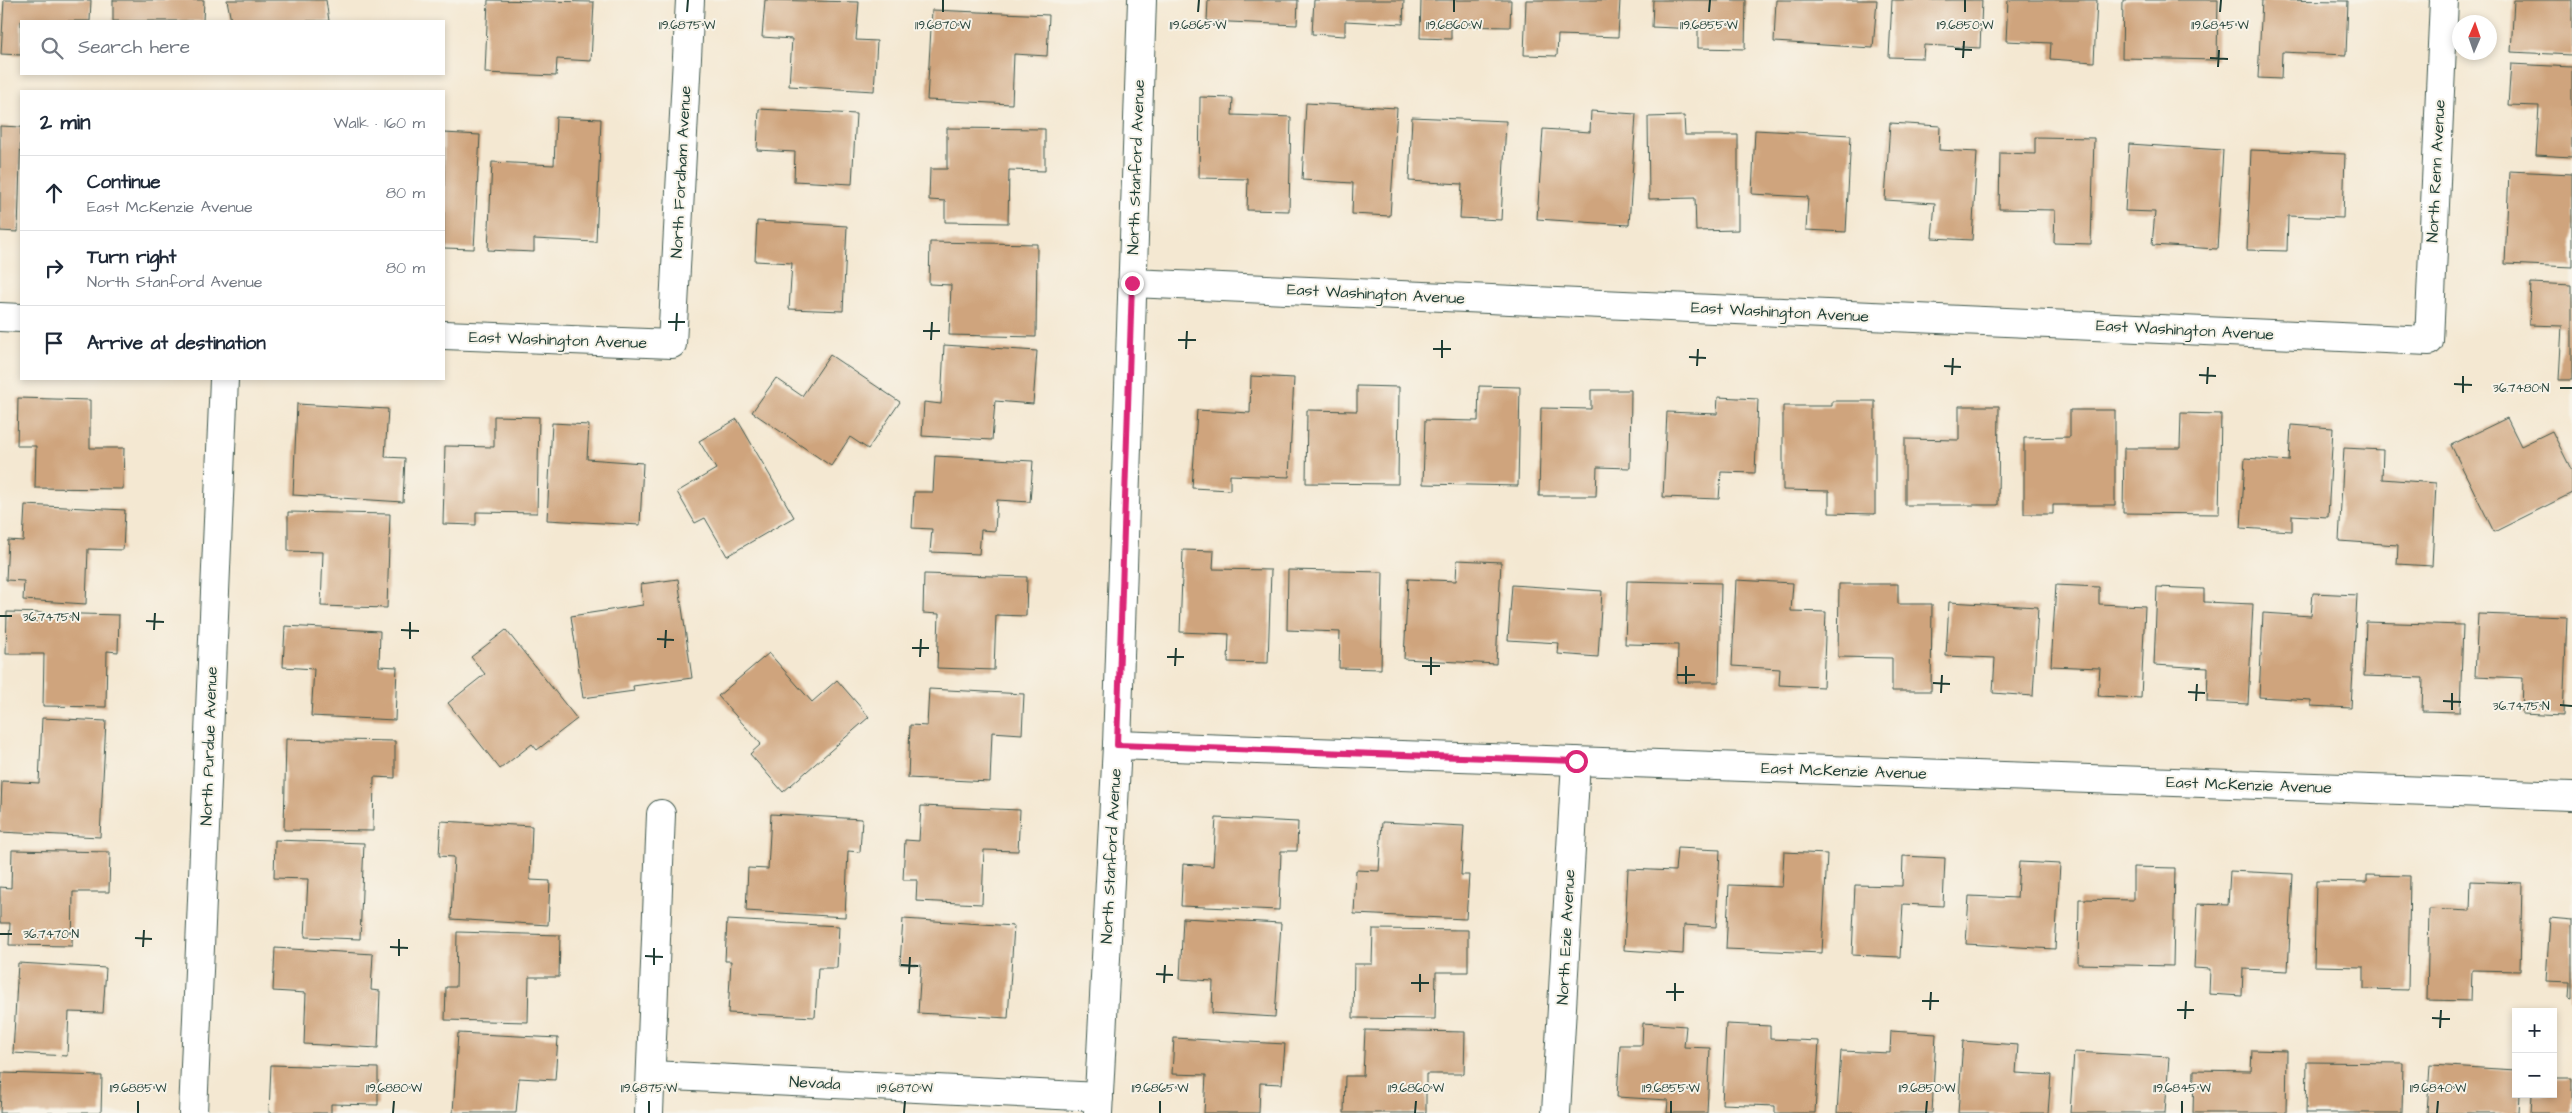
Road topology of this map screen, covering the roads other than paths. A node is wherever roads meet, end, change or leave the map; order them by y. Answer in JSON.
{"nodes":[{"id":1,"x":690,"y":0,"type":"edge"},
{"id":2,"x":1142,"y":0,"type":"edge"},
{"id":3,"x":2444,"y":0,"type":"edge"},
{"id":4,"x":1132,"y":283,"type":"junction"},
{"id":5,"x":0,"y":317,"type":"edge"},
{"id":6,"x":20,"y":318,"type":"edge"},
{"id":7,"x":445,"y":335,"type":"edge"},
{"id":8,"x":2429,"y":341,"type":"joint"},
{"id":9,"x":672,"y":344,"type":"joint"},
{"id":10,"x":224,"y":380,"type":"edge"},
{"id":11,"x":1117,"y":745,"type":"junction"},
{"id":12,"x":1576,"y":761,"type":"junction"},
{"id":13,"x":2572,"y":796,"type":"edge"},
{"id":14,"x":661,"y":814,"type":"dead end"},
{"id":15,"x":650,"y":1075,"type":"junction"},
{"id":16,"x":1099,"y":1105,"type":"edge"},
{"id":17,"x":193,"y":1113,"type":"edge"},
{"id":18,"x":648,"y":1113,"type":"edge"},
{"id":19,"x":1556,"y":1113,"type":"edge"}],
"edges":[{"from":1,"to":9,"type":"street","name":"North Fordham Avenue"},
{"from":2,"to":4,"type":"street","name":"North Stanford Avenue"},
{"from":3,"to":8,"type":"street","name":"North Renn Avenue"},
{"from":4,"to":8,"type":"street","name":"East Washington Avenue"},
{"from":4,"to":11,"type":"street","name":"North Stanford Avenue"},
{"from":5,"to":6,"type":"street"},
{"from":7,"to":9,"type":"street","name":"East Washington Avenue"},
{"from":10,"to":17,"type":"street","name":"North Purdue Avenue"},
{"from":11,"to":12,"type":"street","name":"East McKenzie Avenue"},
{"from":11,"to":16,"type":"street","name":"North Stanford Avenue"},
{"from":12,"to":13,"type":"street","name":"East McKenzie Avenue"},
{"from":12,"to":19,"type":"street","name":"North Ezie Avenue"},
{"from":14,"to":15,"type":"street"},
{"from":15,"to":16,"type":"street","name":"Nevada"},
{"from":15,"to":18,"type":"street"}]}
